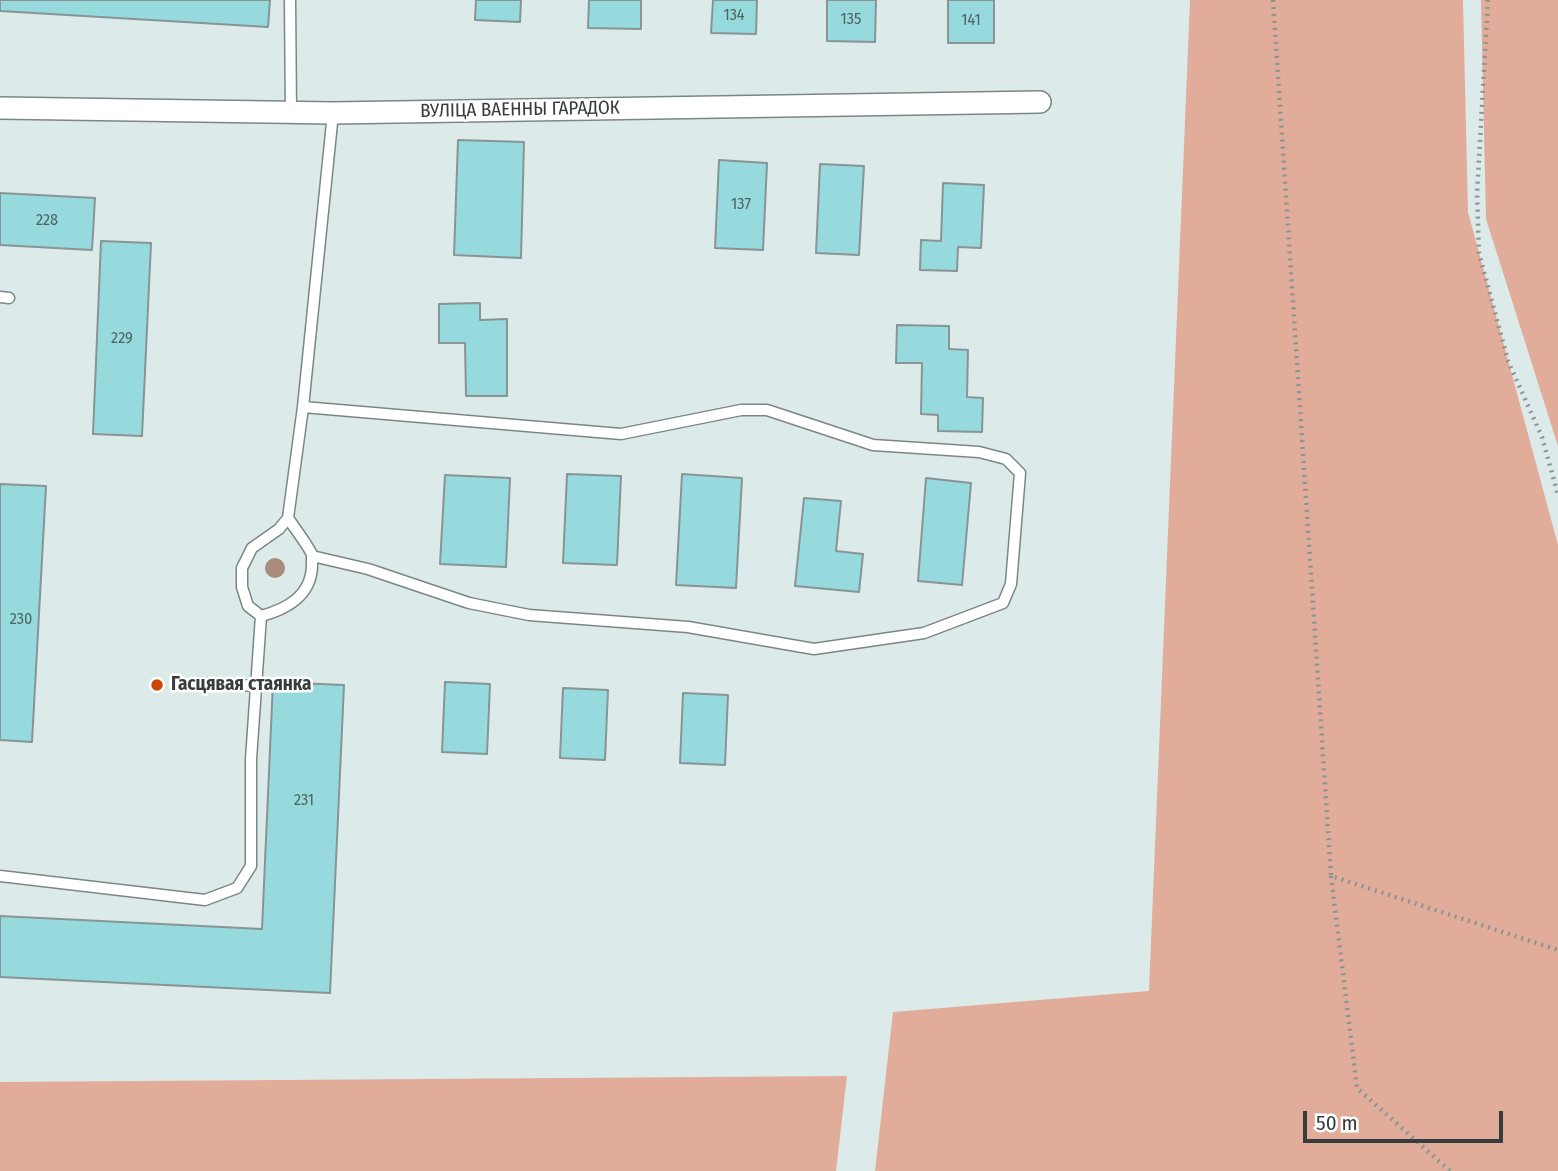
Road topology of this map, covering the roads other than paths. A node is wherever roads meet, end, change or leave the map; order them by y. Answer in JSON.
{"nodes":[{"id":1,"x":290,"y":0,"type":"edge"},
{"id":2,"x":1040,"y":102,"type":"dead end"},
{"id":3,"x":0,"y":108,"type":"edge"},
{"id":4,"x":290,"y":112,"type":"junction"},
{"id":5,"x":333,"y":113,"type":"junction"},
{"id":6,"x":303,"y":407,"type":"junction"},
{"id":7,"x":288,"y":518,"type":"junction"},
{"id":8,"x":312,"y":556,"type":"junction"},
{"id":9,"x":261,"y":616,"type":"junction"},
{"id":10,"x":198,"y":683,"type":"dead end"},
{"id":11,"x":256,"y":686,"type":"junction"},
{"id":12,"x":0,"y":876,"type":"edge"}],
"edges":[{"from":1,"to":4,"type":"lane"},
{"from":2,"to":5,"type":"street","name":"ВУЛІЦА ВАЕННЫ ГАРАДОК"},
{"from":3,"to":4,"type":"street","name":"ВУЛІЦА ВАЕННЫ ГАРАДОК"},
{"from":4,"to":5,"type":"street","name":"ВУЛІЦА ВАЕННЫ ГАРАДОК"},
{"from":5,"to":6,"type":"lane"},
{"from":6,"to":7,"type":"lane"},
{"from":6,"to":8,"type":"lane"},
{"from":7,"to":8,"type":"lane"},
{"from":7,"to":9,"type":"lane"},
{"from":8,"to":9,"type":"lane"},
{"from":9,"to":11,"type":"lane"},
{"from":10,"to":11,"type":"lane"},
{"from":11,"to":12,"type":"lane"}]}
